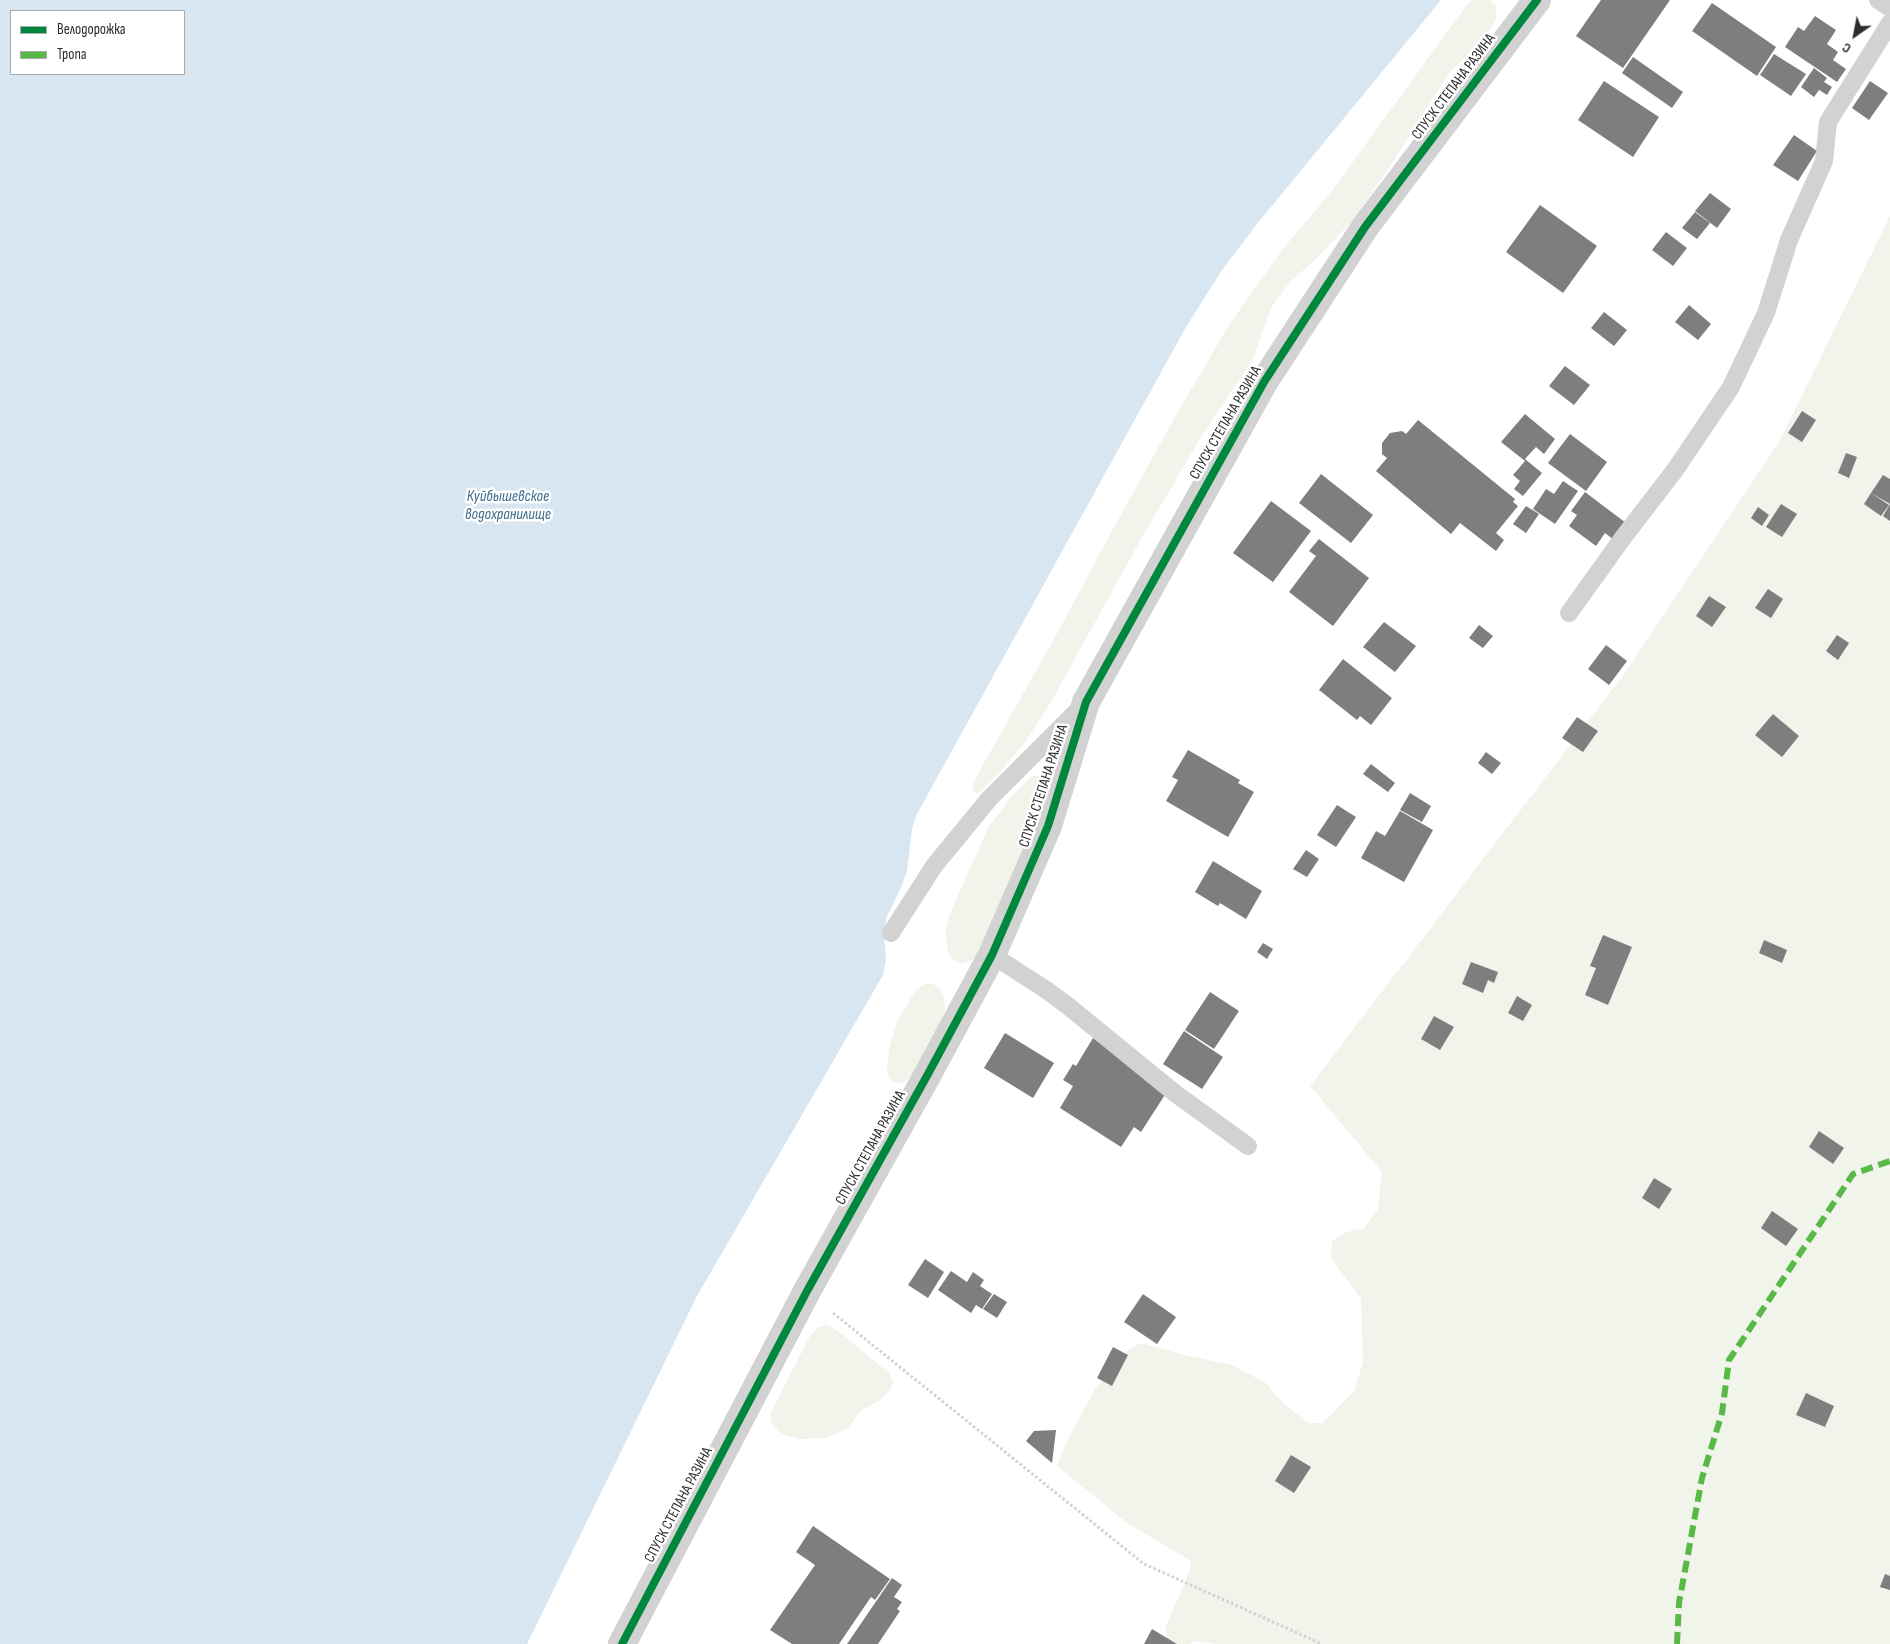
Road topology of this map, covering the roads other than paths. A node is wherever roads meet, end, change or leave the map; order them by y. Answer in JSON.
{"nodes":[{"id":1,"x":1537,"y":0,"type":"edge"},
{"id":2,"x":1878,"y":0,"type":"edge"},
{"id":3,"x":1890,"y":8,"type":"edge"},
{"id":4,"x":1890,"y":22,"type":"edge"},
{"id":5,"x":1570,"y":613,"type":"dead end"},
{"id":6,"x":1086,"y":702,"type":"junction"},
{"id":7,"x":891,"y":932,"type":"dead end"},
{"id":8,"x":992,"y":955,"type":"junction"},
{"id":9,"x":1248,"y":1146,"type":"dead end"},
{"id":10,"x":622,"y":1644,"type":"edge"}],
"edges":[{"from":1,"to":6,"type":"street","name":"СПУСК СТЕПАНА РАЗИНА"},
{"from":2,"to":3,"type":"lane"},
{"from":4,"to":5,"type":"lane"},
{"from":6,"to":7,"type":"lane"},
{"from":6,"to":8,"type":"street","name":"СПУСК СТЕПАНА РАЗИНА"},
{"from":8,"to":9,"type":"lane"},
{"from":8,"to":10,"type":"street","name":"СПУСК СТЕПАНА РАЗИНА"}]}
